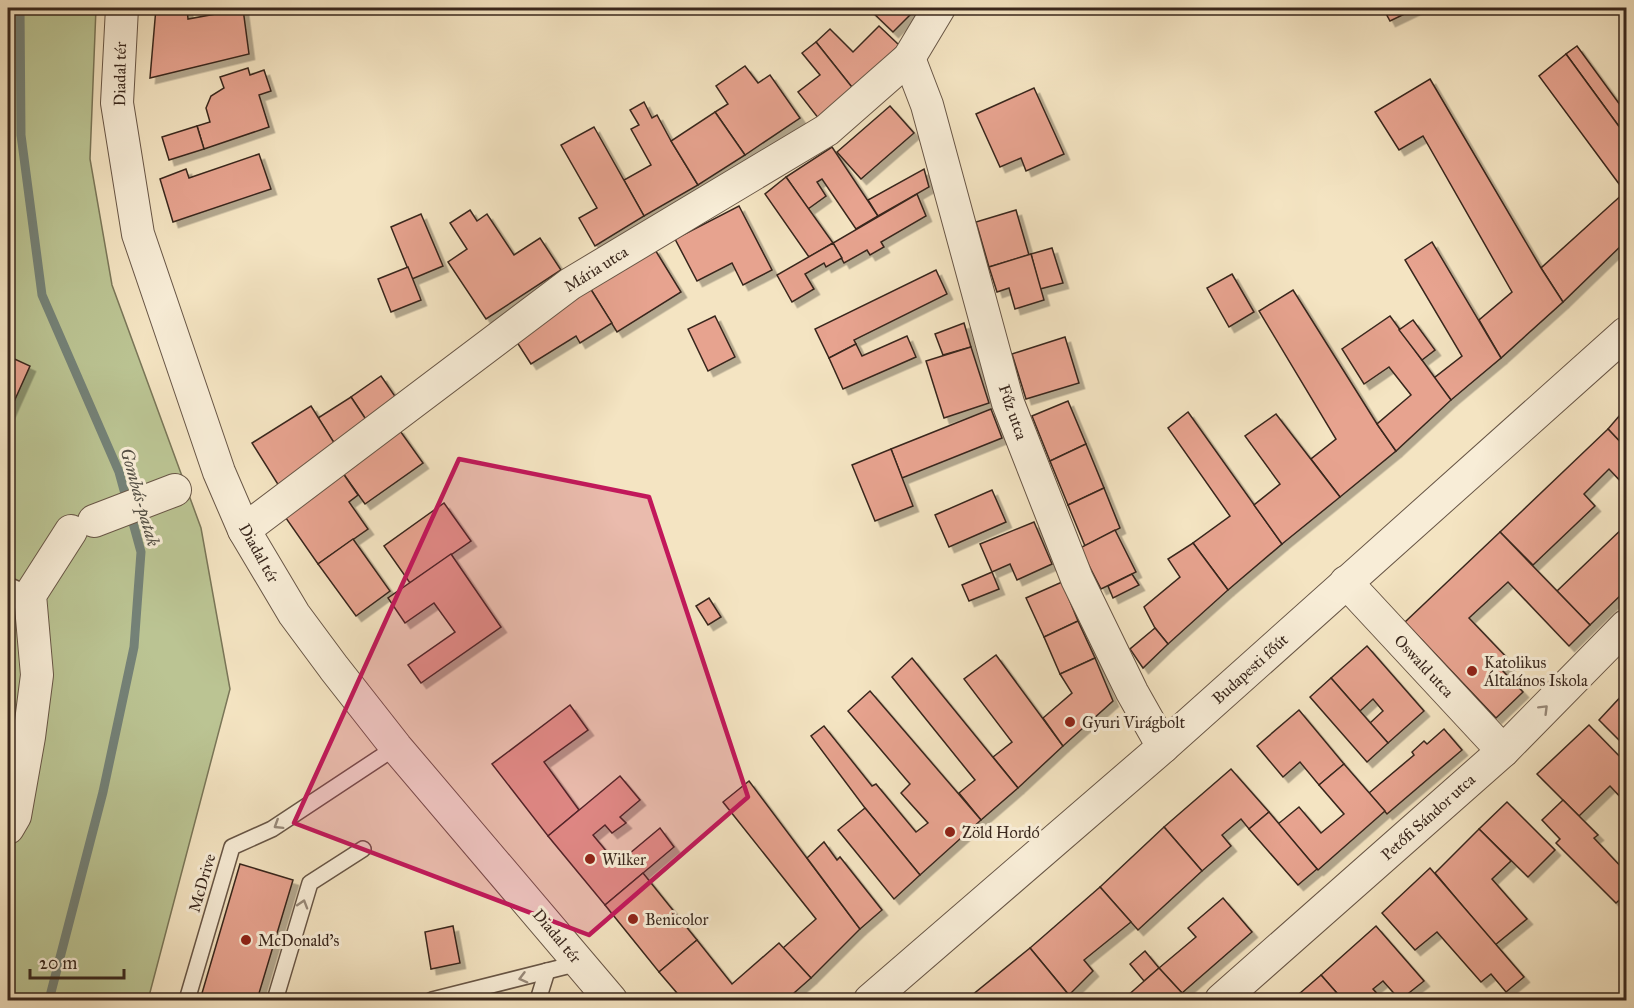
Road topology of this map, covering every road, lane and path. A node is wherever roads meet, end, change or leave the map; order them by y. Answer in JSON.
{"nodes":[{"id":1,"x":122,"y":8,"type":"edge"},
{"id":2,"x":939,"y":8,"type":"edge"},
{"id":3,"x":909,"y":58,"type":"junction"},
{"id":4,"x":1626,"y":333,"type":"edge"},
{"id":5,"x":175,"y":490,"type":"dead end"},
{"id":6,"x":244,"y":530,"type":"junction"},
{"id":7,"x":1346,"y":582,"type":"junction"},
{"id":8,"x":19,"y":590,"type":"edge"},
{"id":9,"x":1626,"y":626,"type":"edge"},
{"id":10,"x":396,"y":747,"type":"junction"},
{"id":11,"x":1163,"y":747,"type":"junction"},
{"id":12,"x":1503,"y":751,"type":"junction"},
{"id":13,"x":8,"y":828,"type":"edge"},
{"id":14,"x":363,"y":849,"type":"dead end"},
{"id":15,"x":579,"y":963,"type":"junction"},
{"id":16,"x":547,"y":971,"type":"junction"},
{"id":17,"x":187,"y":1000,"type":"edge"},
{"id":18,"x":275,"y":1000,"type":"edge"},
{"id":19,"x":432,"y":1000,"type":"edge"},
{"id":20,"x":538,"y":1000,"type":"edge"},
{"id":21,"x":611,"y":1000,"type":"edge"},
{"id":22,"x":870,"y":1000,"type":"edge"},
{"id":23,"x":1221,"y":1000,"type":"edge"}],
"edges":[{"from":1,"to":6,"type":"street","name":"Diadal tér"},
{"from":2,"to":3,"type":"street","name":"Mária utca"},
{"from":3,"to":6,"type":"street","name":"Mária utca"},
{"from":3,"to":11,"type":"street","name":"Fűz utca"},
{"from":4,"to":7,"type":"street","name":"Budapesti főút"},
{"from":5,"to":8,"type":"street"},
{"from":6,"to":10,"type":"street","name":"Diadal tér"},
{"from":7,"to":11,"type":"street","name":"Budapesti főút"},
{"from":7,"to":12,"type":"street","name":"Oswald utca"},
{"from":8,"to":13,"type":"street"},
{"from":12,"to":9,"type":"street","name":"Petőfi Sándor utca","one_way":true},
{"from":10,"to":15,"type":"street","name":"Diadal tér"},
{"from":10,"to":17,"type":"lane","name":"McDrive","one_way":true},
{"from":11,"to":22,"type":"street","name":"Budapesti főút"},
{"from":12,"to":23,"type":"street","name":"Petőfi Sándor utca"},
{"from":18,"to":14,"type":"lane","one_way":true},
{"from":15,"to":16,"type":"lane"},
{"from":15,"to":21,"type":"street","name":"Diadal tér"},
{"from":16,"to":19,"type":"lane","one_way":true},
{"from":16,"to":20,"type":"lane"}]}
